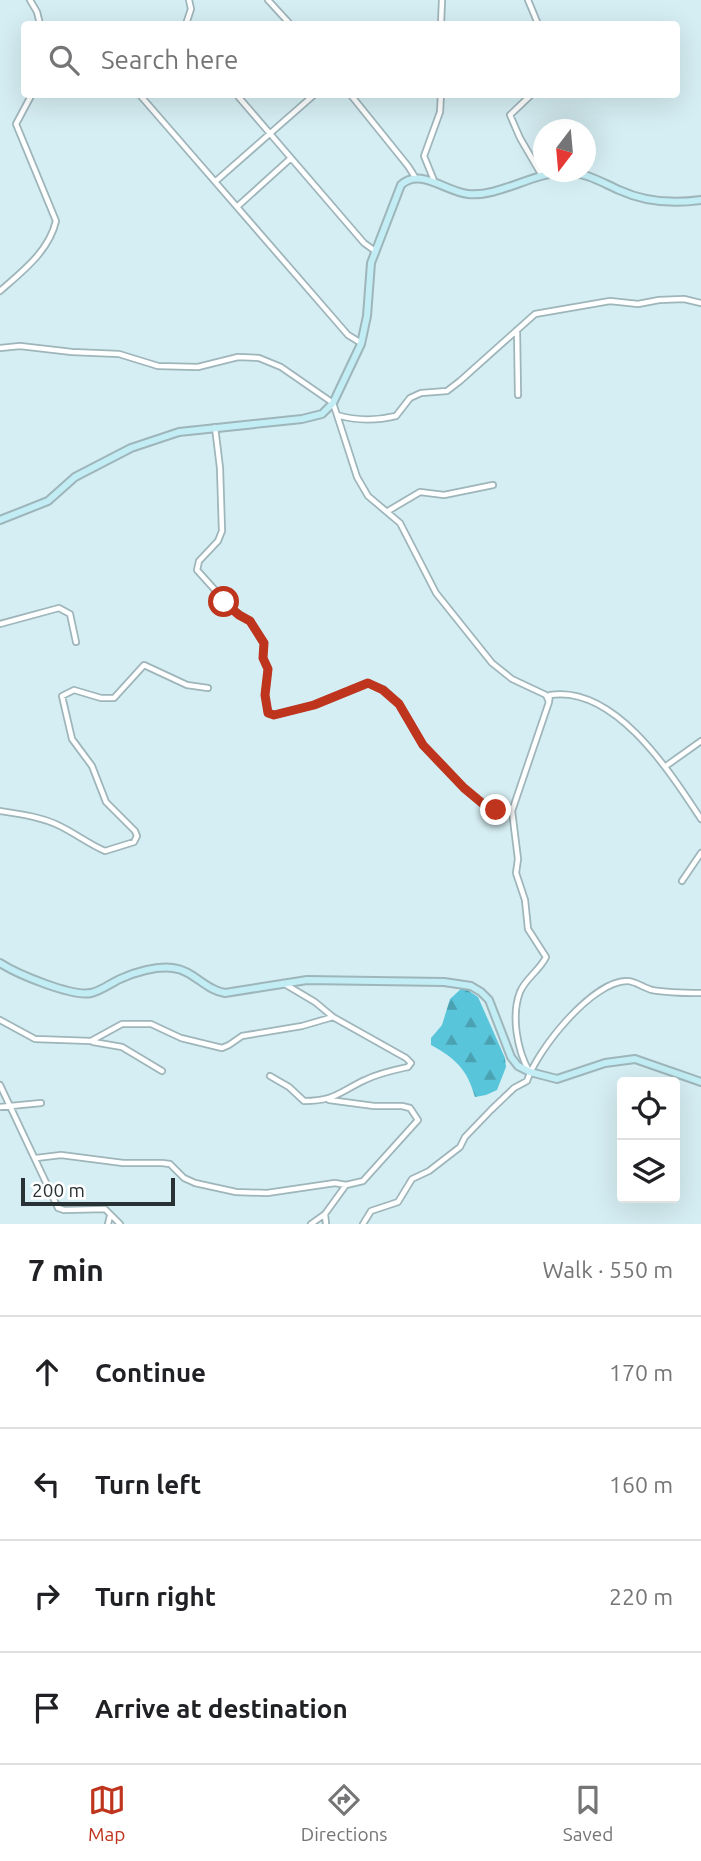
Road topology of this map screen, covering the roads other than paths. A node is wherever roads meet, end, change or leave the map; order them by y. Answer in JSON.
{"nodes":[{"id":1,"x":30,"y":0,"type":"edge"},
{"id":2,"x":189,"y":0,"type":"edge"},
{"id":3,"x":268,"y":0,"type":"edge"},
{"id":4,"x":442,"y":0,"type":"edge"},
{"id":5,"x":528,"y":0,"type":"edge"},
{"id":6,"x":39,"y":21,"type":"edge"},
{"id":7,"x":187,"y":21,"type":"edge"},
{"id":8,"x":287,"y":21,"type":"edge"},
{"id":9,"x":441,"y":21,"type":"edge"},
{"id":10,"x":537,"y":21,"type":"edge"},
{"id":11,"x":30,"y":98,"type":"edge"},
{"id":12,"x":143,"y":98,"type":"edge"},
{"id":13,"x":239,"y":98,"type":"edge"},
{"id":14,"x":310,"y":98,"type":"edge"},
{"id":15,"x":353,"y":98,"type":"edge"},
{"id":16,"x":441,"y":98,"type":"edge"},
{"id":17,"x":528,"y":98,"type":"edge"},
{"id":18,"x":270,"y":133,"type":"junction"},
{"id":19,"x":291,"y":158,"type":"junction"},
{"id":20,"x":533,"y":160,"type":"edge"},
{"id":21,"x":415,"y":177,"type":"junction"},
{"id":22,"x":533,"y":177,"type":"edge"},
{"id":23,"x":596,"y":178,"type":"edge"},
{"id":24,"x":216,"y":181,"type":"junction"},
{"id":25,"x":435,"y":183,"type":"junction"},
{"id":26,"x":701,"y":200,"type":"edge"},
{"id":27,"x":238,"y":206,"type":"junction"},
{"id":28,"x":374,"y":251,"type":"junction"},
{"id":29,"x":0,"y":291,"type":"edge"},
{"id":30,"x":701,"y":303,"type":"edge"},
{"id":31,"x":516,"y":329,"type":"junction"},
{"id":32,"x":361,"y":344,"type":"junction"},
{"id":33,"x":0,"y":348,"type":"edge"},
{"id":34,"x":518,"y":395,"type":"dead end"},
{"id":35,"x":334,"y":403,"type":"junction"},
{"id":36,"x":337,"y":415,"type":"junction"},
{"id":37,"x":215,"y":427,"type":"junction"},
{"id":38,"x":494,"y":485,"type":"dead end"},
{"id":39,"x":388,"y":511,"type":"junction"},
{"id":40,"x":0,"y":520,"type":"edge"},
{"id":41,"x":0,"y":624,"type":"edge"},
{"id":42,"x":76,"y":642,"type":"dead end"},
{"id":43,"x":208,"y":688,"type":"dead end"},
{"id":44,"x":549,"y":702,"type":"junction"},
{"id":45,"x":701,"y":741,"type":"edge"},
{"id":46,"x":666,"y":766,"type":"junction"},
{"id":47,"x":513,"y":808,"type":"junction"},
{"id":48,"x":0,"y":811,"type":"edge"},
{"id":49,"x":701,"y":818,"type":"edge"},
{"id":50,"x":701,"y":853,"type":"edge"},
{"id":51,"x":682,"y":881,"type":"dead end"},
{"id":52,"x":0,"y":963,"type":"edge"},
{"id":53,"x":282,"y":983,"type":"junction"},
{"id":54,"x":701,"y":993,"type":"edge"},
{"id":55,"x":333,"y":1017,"type":"junction"},
{"id":56,"x":0,"y":1020,"type":"edge"},
{"id":57,"x":91,"y":1041,"type":"junction"},
{"id":58,"x":162,"y":1071,"type":"dead end"},
{"id":59,"x":530,"y":1072,"type":"junction"},
{"id":60,"x":270,"y":1076,"type":"dead end"},
{"id":61,"x":701,"y":1082,"type":"edge"},
{"id":62,"x":0,"y":1085,"type":"edge"},
{"id":63,"x":329,"y":1100,"type":"junction"},
{"id":64,"x":41,"y":1103,"type":"dead end"},
{"id":65,"x":11,"y":1106,"type":"junction"},
{"id":66,"x":0,"y":1107,"type":"edge"},
{"id":67,"x":36,"y":1158,"type":"junction"},
{"id":68,"x":346,"y":1185,"type":"junction"},
{"id":69,"x":325,"y":1214,"type":"junction"},
{"id":70,"x":110,"y":1216,"type":"junction"},
{"id":71,"x":108,"y":1224,"type":"edge"},
{"id":72,"x":120,"y":1224,"type":"edge"},
{"id":73,"x":311,"y":1224,"type":"edge"},
{"id":74,"x":327,"y":1224,"type":"edge"},
{"id":75,"x":363,"y":1224,"type":"edge"}],
"edges":[{"from":1,"to":6,"type":"street"},
{"from":2,"to":7,"type":"street"},
{"from":3,"to":8,"type":"street"},
{"from":4,"to":9,"type":"street"},
{"from":5,"to":10,"type":"street"},
{"from":11,"to":29,"type":"street"},
{"from":12,"to":24,"type":"street"},
{"from":13,"to":18,"type":"street"},
{"from":14,"to":18,"type":"street"},
{"from":15,"to":21,"type":"street"},
{"from":16,"to":25,"type":"street"},
{"from":17,"to":20,"type":"street"},
{"from":18,"to":19,"type":"street"},
{"from":18,"to":24,"type":"street"},
{"from":19,"to":27,"type":"street"},
{"from":19,"to":28,"type":"street"},
{"from":21,"to":25,"type":"street"},
{"from":21,"to":28,"type":"street"},
{"from":22,"to":25,"type":"street"},
{"from":23,"to":26,"type":"street"},
{"from":24,"to":27,"type":"street"},
{"from":27,"to":32,"type":"street"},
{"from":28,"to":32,"type":"street"},
{"from":30,"to":31,"type":"street"},
{"from":31,"to":34,"type":"street"},
{"from":31,"to":36,"type":"street"},
{"from":32,"to":35,"type":"street"},
{"from":33,"to":35,"type":"street"},
{"from":35,"to":36,"type":"street"},
{"from":35,"to":37,"type":"street"},
{"from":36,"to":39,"type":"street"},
{"from":37,"to":40,"type":"street"},
{"from":37,"to":47,"type":"street"},
{"from":38,"to":39,"type":"street"},
{"from":39,"to":44,"type":"street"},
{"from":41,"to":42,"type":"street"},
{"from":43,"to":48,"type":"street"},
{"from":44,"to":46,"type":"street"},
{"from":44,"to":47,"type":"street"},
{"from":45,"to":46,"type":"street"},
{"from":46,"to":49,"type":"street"},
{"from":47,"to":59,"type":"street"},
{"from":50,"to":51,"type":"street"},
{"from":52,"to":53,"type":"street"},
{"from":53,"to":55,"type":"street"},
{"from":53,"to":59,"type":"street"},
{"from":54,"to":59,"type":"street"},
{"from":55,"to":57,"type":"street"},
{"from":55,"to":63,"type":"street"},
{"from":56,"to":57,"type":"street"},
{"from":57,"to":58,"type":"street"},
{"from":59,"to":61,"type":"street"},
{"from":59,"to":75,"type":"street"},
{"from":60,"to":63,"type":"street"},
{"from":62,"to":65,"type":"street"},
{"from":63,"to":68,"type":"street"},
{"from":64,"to":65,"type":"street"},
{"from":65,"to":66,"type":"street"},
{"from":65,"to":67,"type":"street"},
{"from":67,"to":68,"type":"street"},
{"from":67,"to":70,"type":"street"},
{"from":68,"to":69,"type":"street"},
{"from":69,"to":73,"type":"street"},
{"from":69,"to":74,"type":"street"},
{"from":70,"to":71,"type":"street"},
{"from":70,"to":72,"type":"street"}]}
